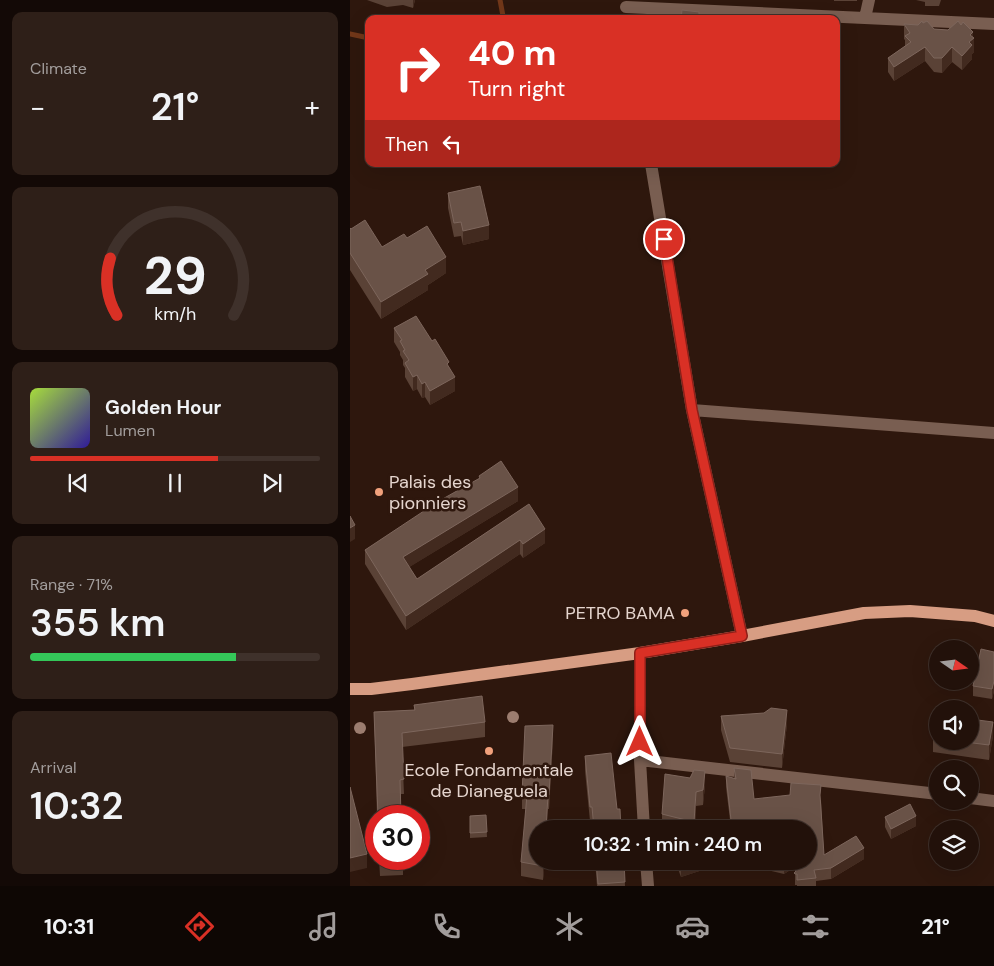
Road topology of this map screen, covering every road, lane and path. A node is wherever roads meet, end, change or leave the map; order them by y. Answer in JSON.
{"nodes":[{"id":1,"x":869,"y":0,"type":"edge"},
{"id":2,"x":737,"y":6,"type":"edge"},
{"id":3,"x":626,"y":9,"type":"edge"},
{"id":4,"x":833,"y":15,"type":"edge"},
{"id":5,"x":840,"y":16,"type":"edge"},
{"id":6,"x":865,"y":18,"type":"junction"},
{"id":7,"x":994,"y":24,"type":"edge"},
{"id":8,"x":652,"y":167,"type":"edge"},
{"id":9,"x":692,"y":410,"type":"junction"},
{"id":10,"x":994,"y":433,"type":"edge"},
{"id":11,"x":994,"y":621,"type":"edge"},
{"id":12,"x":742,"y":636,"type":"junction"},
{"id":13,"x":640,"y":653,"type":"junction"},
{"id":14,"x":350,"y":689,"type":"edge"},
{"id":15,"x":640,"y":760,"type":"junction"},
{"id":16,"x":929,"y":793,"type":"edge"},
{"id":17,"x":979,"y":799,"type":"edge"},
{"id":18,"x":994,"y":801,"type":"edge"},
{"id":19,"x":643,"y":820,"type":"edge"},
{"id":20,"x":647,"y":870,"type":"edge"},
{"id":21,"x":648,"y":886,"type":"edge"}],
"edges":[{"from":1,"to":6,"type":"street"},
{"from":2,"to":3,"type":"street"},
{"from":2,"to":4,"type":"street"},
{"from":5,"to":6,"type":"street"},
{"from":6,"to":7,"type":"street"},
{"from":8,"to":9,"type":"street"},
{"from":9,"to":10,"type":"street"},
{"from":9,"to":12,"type":"street"},
{"from":11,"to":12,"type":"main road"},
{"from":12,"to":13,"type":"main road"},
{"from":13,"to":14,"type":"main road"},
{"from":13,"to":15,"type":"street"},
{"from":15,"to":16,"type":"street"},
{"from":15,"to":19,"type":"street"},
{"from":17,"to":18,"type":"street"},
{"from":20,"to":21,"type":"street"}]}
